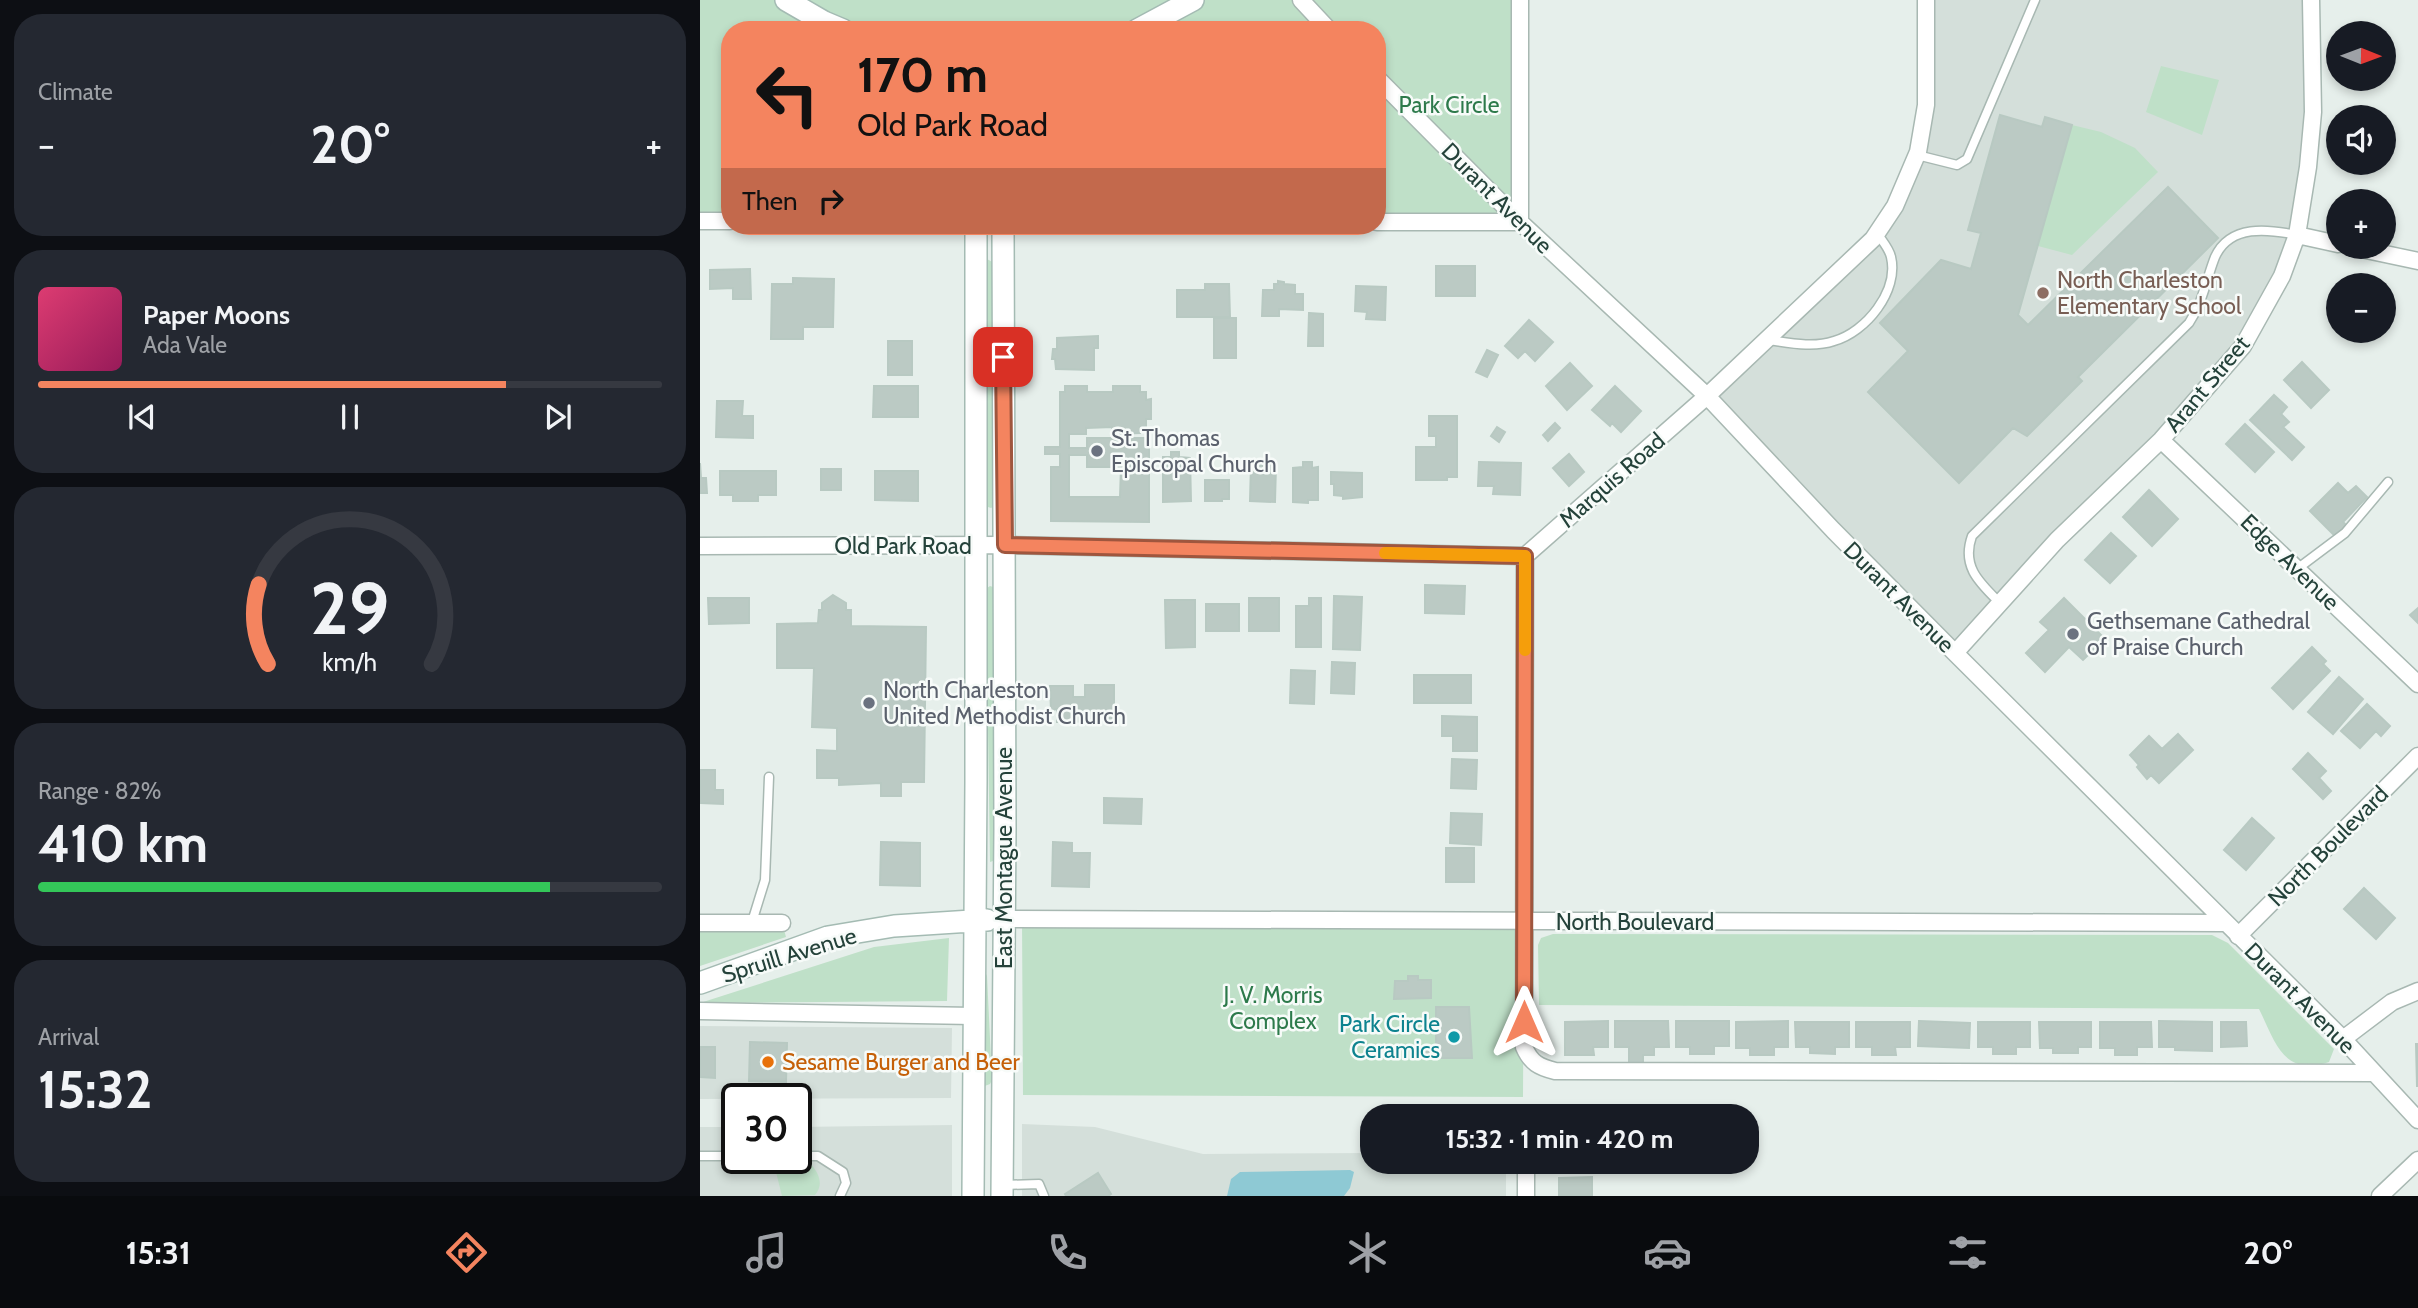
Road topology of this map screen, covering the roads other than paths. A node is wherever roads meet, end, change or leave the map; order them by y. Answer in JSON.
{"nodes":[{"id":1,"x":786,"y":0,"type":"edge"},
{"id":2,"x":1193,"y":0,"type":"edge"},
{"id":3,"x":1520,"y":0,"type":"edge"},
{"id":4,"x":1926,"y":0,"type":"edge"},
{"id":5,"x":2035,"y":0,"type":"edge"},
{"id":6,"x":2311,"y":0,"type":"edge"},
{"id":7,"x":1300,"y":1,"type":"edge"},
{"id":8,"x":822,"y":21,"type":"edge"},
{"id":9,"x":1154,"y":21,"type":"edge"},
{"id":10,"x":1320,"y":21,"type":"edge"},
{"id":11,"x":1386,"y":87,"type":"edge"},
{"id":12,"x":1917,"y":155,"type":"junction"},
{"id":13,"x":700,"y":221,"type":"edge"},
{"id":14,"x":721,"y":221,"type":"edge"},
{"id":15,"x":1386,"y":222,"type":"edge"},
{"id":16,"x":1520,"y":222,"type":"junction"},
{"id":17,"x":1877,"y":233,"type":"junction"},
{"id":18,"x":976,"y":235,"type":"edge"},
{"id":19,"x":1003,"y":235,"type":"edge"},
{"id":20,"x":2297,"y":235,"type":"junction"},
{"id":21,"x":2326,"y":241,"type":"edge"},
{"id":22,"x":2396,"y":256,"type":"edge"},
{"id":23,"x":2418,"y":261,"type":"edge"},
{"id":24,"x":1766,"y":340,"type":"junction"},
{"id":25,"x":1707,"y":396,"type":"junction"},
{"id":26,"x":2161,"y":440,"type":"junction"},
{"id":27,"x":2388,"y":482,"type":"dead end"},
{"id":28,"x":1005,"y":545,"type":"junction"},
{"id":29,"x":700,"y":546,"type":"edge"},
{"id":30,"x":975,"y":546,"type":"junction"},
{"id":31,"x":1525,"y":556,"type":"junction"},
{"id":32,"x":2297,"y":569,"type":"junction"},
{"id":33,"x":2000,"y":603,"type":"junction"},
{"id":34,"x":1955,"y":653,"type":"junction"},
{"id":35,"x":2418,"y":684,"type":"edge"},
{"id":36,"x":2418,"y":756,"type":"edge"},
{"id":37,"x":769,"y":777,"type":"dead end"},
{"id":38,"x":1003,"y":919,"type":"junction"},
{"id":39,"x":974,"y":920,"type":"junction"},
{"id":40,"x":1524,"y":921,"type":"junction"},
{"id":41,"x":700,"y":923,"type":"edge"},
{"id":42,"x":752,"y":923,"type":"junction"},
{"id":43,"x":782,"y":923,"type":"dead end"},
{"id":44,"x":2224,"y":923,"type":"junction"},
{"id":45,"x":2238,"y":936,"type":"junction"},
{"id":46,"x":700,"y":983,"type":"edge"},
{"id":47,"x":2418,"y":991,"type":"edge"},
{"id":48,"x":700,"y":1011,"type":"edge"},
{"id":49,"x":973,"y":1016,"type":"junction"},
{"id":50,"x":2343,"y":1039,"type":"junction"},
{"id":51,"x":2374,"y":1073,"type":"junction"},
{"id":52,"x":2418,"y":1120,"type":"edge"},
{"id":53,"x":700,"y":1156,"type":"edge"},
{"id":54,"x":721,"y":1156,"type":"edge"},
{"id":55,"x":812,"y":1156,"type":"edge"},
{"id":56,"x":2418,"y":1160,"type":"edge"},
{"id":57,"x":1526,"y":1174,"type":"edge"},
{"id":58,"x":1002,"y":1190,"type":"edge"},
{"id":59,"x":840,"y":1196,"type":"edge"},
{"id":60,"x":973,"y":1196,"type":"edge"},
{"id":61,"x":1044,"y":1196,"type":"edge"},
{"id":62,"x":1526,"y":1196,"type":"edge"},
{"id":63,"x":2380,"y":1196,"type":"edge"}],
"edges":[{"from":1,"to":8,"type":"street"},
{"from":2,"to":9,"type":"street"},
{"from":3,"to":16,"type":"street"},
{"from":4,"to":12,"type":"street","name":"Marquis Road"},
{"from":5,"to":12,"type":"lane"},
{"from":6,"to":20,"type":"street","name":"Arant Street"},
{"from":7,"to":10,"type":"street"},
{"from":11,"to":16,"type":"street","name":"Durant Avenue"},
{"from":12,"to":17,"type":"street","name":"Marquis Road"},
{"from":13,"to":14,"type":"street"},
{"from":15,"to":16,"type":"street"},
{"from":16,"to":25,"type":"street","name":"Durant Avenue"},
{"from":17,"to":24,"type":"street","name":"Marquis Road"},
{"from":17,"to":24,"type":"lane"},
{"from":18,"to":30,"type":"street","name":"East Montague Avenue"},
{"from":19,"to":28,"type":"street","name":"East Montague Avenue"},
{"from":20,"to":21,"type":"street"},
{"from":20,"to":26,"type":"street","name":"Arant Street"},
{"from":20,"to":33,"type":"lane"},
{"from":22,"to":23,"type":"street"},
{"from":24,"to":25,"type":"street","name":"Marquis Road"},
{"from":25,"to":31,"type":"street","name":"Marquis Road"},
{"from":25,"to":34,"type":"street","name":"Durant Avenue"},
{"from":26,"to":32,"type":"street","name":"Edge Avenue"},
{"from":26,"to":33,"type":"street","name":"Arant Street"},
{"from":27,"to":32,"type":"lane"},
{"from":28,"to":30,"type":"street","name":"Old Park Road"},
{"from":28,"to":31,"type":"street","name":"Old Park Road"},
{"from":28,"to":38,"type":"street","name":"East Montague Avenue"},
{"from":29,"to":30,"type":"street","name":"Old Park Road"},
{"from":30,"to":39,"type":"street","name":"East Montague Avenue"},
{"from":31,"to":40,"type":"street"},
{"from":32,"to":35,"type":"street","name":"Edge Avenue"},
{"from":33,"to":34,"type":"street","name":"Arant Street"},
{"from":34,"to":44,"type":"street","name":"Durant Avenue"},
{"from":36,"to":45,"type":"street","name":"North Boulevard"},
{"from":37,"to":42,"type":"lane"},
{"from":38,"to":39,"type":"street","name":"Spruill Avenue"},
{"from":38,"to":40,"type":"street","name":"North Boulevard"},
{"from":38,"to":58,"type":"street","name":"East Montague Avenue"},
{"from":39,"to":46,"type":"street","name":"Spruill Avenue"},
{"from":39,"to":49,"type":"street","name":"East Montague Avenue"},
{"from":40,"to":44,"type":"street","name":"North Boulevard"},
{"from":40,"to":51,"type":"street"},
{"from":41,"to":42,"type":"street"},
{"from":42,"to":43,"type":"street"},
{"from":44,"to":45,"type":"street","name":"Durant Avenue"},
{"from":45,"to":50,"type":"street","name":"Durant Avenue"},
{"from":47,"to":50,"type":"street"},
{"from":48,"to":49,"type":"street"},
{"from":49,"to":60,"type":"street","name":"East Montague Avenue"},
{"from":50,"to":51,"type":"street","name":"Durant Avenue"},
{"from":51,"to":52,"type":"street","name":"Durant Avenue"},
{"from":53,"to":54,"type":"lane"},
{"from":55,"to":59,"type":"lane"},
{"from":56,"to":63,"type":"street"},
{"from":57,"to":62,"type":"street"},
{"from":58,"to":61,"type":"lane"}]}
